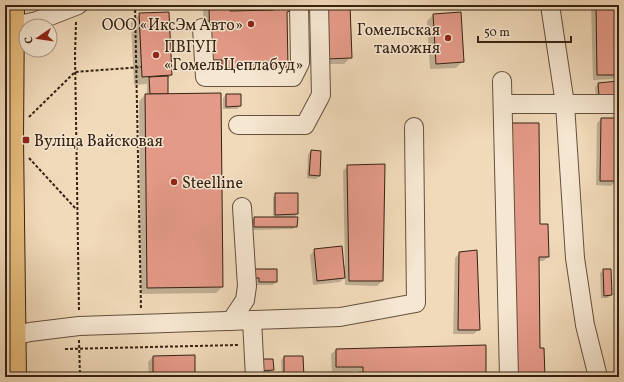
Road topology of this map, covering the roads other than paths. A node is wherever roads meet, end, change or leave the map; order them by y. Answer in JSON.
{"nodes":[{"id":1,"x":77,"y":5,"type":"edge"},
{"id":2,"x":299,"y":5,"type":"edge"},
{"id":3,"x":319,"y":5,"type":"edge"},
{"id":4,"x":550,"y":5,"type":"edge"},
{"id":5,"x":13,"y":16,"type":"edge"},
{"id":6,"x":202,"y":28,"type":"dead end"},
{"id":7,"x":502,"y":81,"type":"dead end"},
{"id":8,"x":502,"y":104,"type":"junction"},
{"id":9,"x":565,"y":104,"type":"junction"},
{"id":10,"x":619,"y":104,"type":"edge"},
{"id":11,"x":238,"y":125,"type":"dead end"},
{"id":12,"x":414,"y":127,"type":"dead end"},
{"id":13,"x":242,"y":207,"type":"dead end"},
{"id":14,"x":252,"y":320,"type":"junction"},
{"id":15,"x":231,"y":321,"type":"junction"},
{"id":16,"x":9,"y":337,"type":"edge"},
{"id":17,"x":15,"y":377,"type":"edge"},
{"id":18,"x":255,"y":377,"type":"edge"},
{"id":19,"x":509,"y":377,"type":"edge"},
{"id":20,"x":598,"y":377,"type":"edge"}],
"edges":[{"from":1,"to":5,"type":"street"},
{"from":2,"to":6,"type":"street"},
{"from":3,"to":11,"type":"street"},
{"from":4,"to":9,"type":"street"},
{"from":5,"to":16,"type":"main road"},
{"from":7,"to":8,"type":"street"},
{"from":8,"to":9,"type":"street"},
{"from":8,"to":19,"type":"street"},
{"from":9,"to":10,"type":"street"},
{"from":9,"to":20,"type":"street"},
{"from":12,"to":14,"type":"street"},
{"from":13,"to":15,"type":"street"},
{"from":14,"to":15,"type":"street"},
{"from":14,"to":18,"type":"street"},
{"from":15,"to":16,"type":"street"},
{"from":16,"to":17,"type":"main road"}]}
